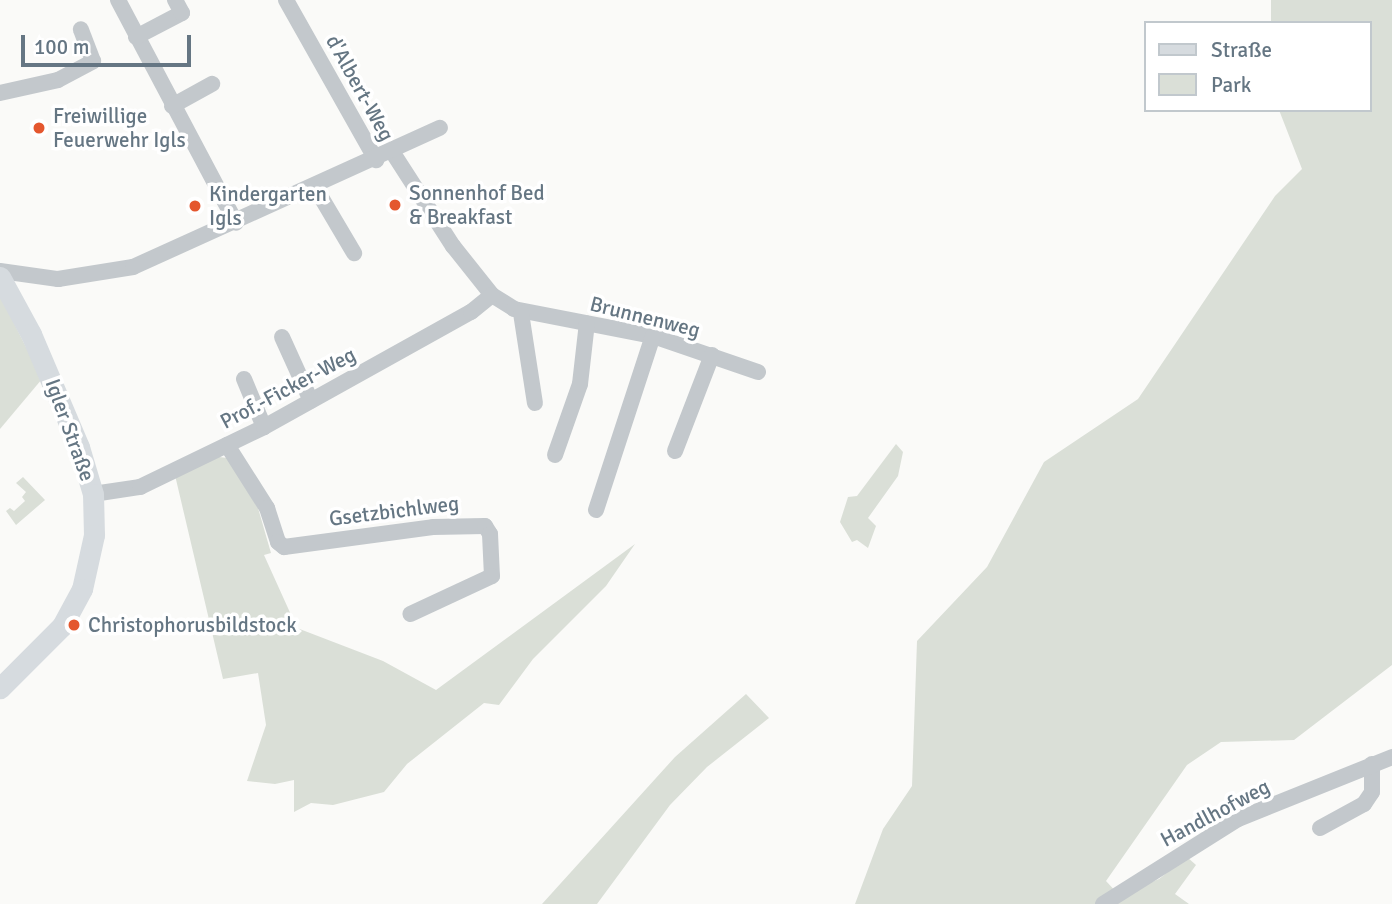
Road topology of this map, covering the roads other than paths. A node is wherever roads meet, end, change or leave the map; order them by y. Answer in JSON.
{"nodes":[{"id":1,"x":118,"y":0,"type":"edge"},
{"id":2,"x":176,"y":0,"type":"edge"},
{"id":3,"x":286,"y":0,"type":"edge"},
{"id":4,"x":81,"y":29,"type":"dead end"},
{"id":5,"x":136,"y":37,"type":"junction"},
{"id":6,"x":212,"y":84,"type":"dead end"},
{"id":7,"x":0,"y":93,"type":"edge"},
{"id":8,"x":172,"y":106,"type":"junction"},
{"id":9,"x":440,"y":128,"type":"dead end"},
{"id":10,"x":393,"y":153,"type":"junction"},
{"id":11,"x":376,"y":160,"type":"junction"},
{"id":12,"x":315,"y":187,"type":"junction"},
{"id":13,"x":236,"y":223,"type":"junction"},
{"id":14,"x":354,"y":253,"type":"dead end"},
{"id":15,"x":0,"y":271,"type":"edge"},
{"id":16,"x":0,"y":277,"type":"edge"},
{"id":17,"x":492,"y":295,"type":"junction"},
{"id":18,"x":521,"y":313,"type":"junction"},
{"id":19,"x":587,"y":323,"type":"junction"},
{"id":20,"x":653,"y":336,"type":"junction"},
{"id":21,"x":282,"y":337,"type":"dead end"},
{"id":22,"x":712,"y":355,"type":"junction"},
{"id":23,"x":758,"y":372,"type":"dead end"},
{"id":24,"x":244,"y":379,"type":"dead end"},
{"id":25,"x":311,"y":401,"type":"junction"},
{"id":26,"x":535,"y":403,"type":"dead end"},
{"id":27,"x":264,"y":427,"type":"junction"},
{"id":28,"x":228,"y":445,"type":"junction"},
{"id":29,"x":675,"y":451,"type":"dead end"},
{"id":30,"x":555,"y":455,"type":"dead end"},
{"id":31,"x":93,"y":494,"type":"junction"},
{"id":32,"x":596,"y":510,"type":"dead end"},
{"id":33,"x":410,"y":614,"type":"dead end"},
{"id":34,"x":0,"y":688,"type":"edge"},
{"id":35,"x":1392,"y":757,"type":"edge"},
{"id":36,"x":1372,"y":764,"type":"junction"},
{"id":37,"x":1320,"y":828,"type":"dead end"},
{"id":38,"x":1103,"y":904,"type":"edge"}],
"edges":[{"from":1,"to":5,"type":"street"},
{"from":2,"to":5,"type":"street"},
{"from":3,"to":11,"type":"street","name":"d'Albert-Weg"},
{"from":4,"to":7,"type":"street"},
{"from":5,"to":8,"type":"street"},
{"from":6,"to":8,"type":"street"},
{"from":8,"to":13,"type":"street"},
{"from":9,"to":10,"type":"street"},
{"from":10,"to":11,"type":"street"},
{"from":10,"to":17,"type":"street","name":"Brunnenweg"},
{"from":11,"to":12,"type":"street"},
{"from":12,"to":13,"type":"street"},
{"from":12,"to":14,"type":"street"},
{"from":13,"to":15,"type":"street"},
{"from":16,"to":31,"type":"main road","name":"Igler Straße"},
{"from":17,"to":18,"type":"street","name":"Brunnenweg"},
{"from":17,"to":25,"type":"street","name":"Prof.-Ficker-Weg"},
{"from":18,"to":19,"type":"street","name":"Brunnenweg"},
{"from":18,"to":26,"type":"street"},
{"from":19,"to":20,"type":"street","name":"Brunnenweg"},
{"from":19,"to":30,"type":"street"},
{"from":20,"to":22,"type":"street","name":"Brunnenweg"},
{"from":20,"to":32,"type":"street"},
{"from":21,"to":25,"type":"street"},
{"from":22,"to":23,"type":"street","name":"Brunnenweg"},
{"from":22,"to":29,"type":"street"},
{"from":24,"to":27,"type":"street"},
{"from":25,"to":27,"type":"street","name":"Prof.-Ficker-Weg"},
{"from":27,"to":28,"type":"street","name":"Prof.-Ficker-Weg"},
{"from":28,"to":31,"type":"street","name":"Prof.-Ficker-Weg"},
{"from":28,"to":33,"type":"street","name":"Gsetzbichlweg"},
{"from":31,"to":34,"type":"main road","name":"Igler Straße"},
{"from":35,"to":36,"type":"street","name":"Handlhofweg"},
{"from":36,"to":37,"type":"street"},
{"from":36,"to":38,"type":"street","name":"Handlhofweg"}]}
